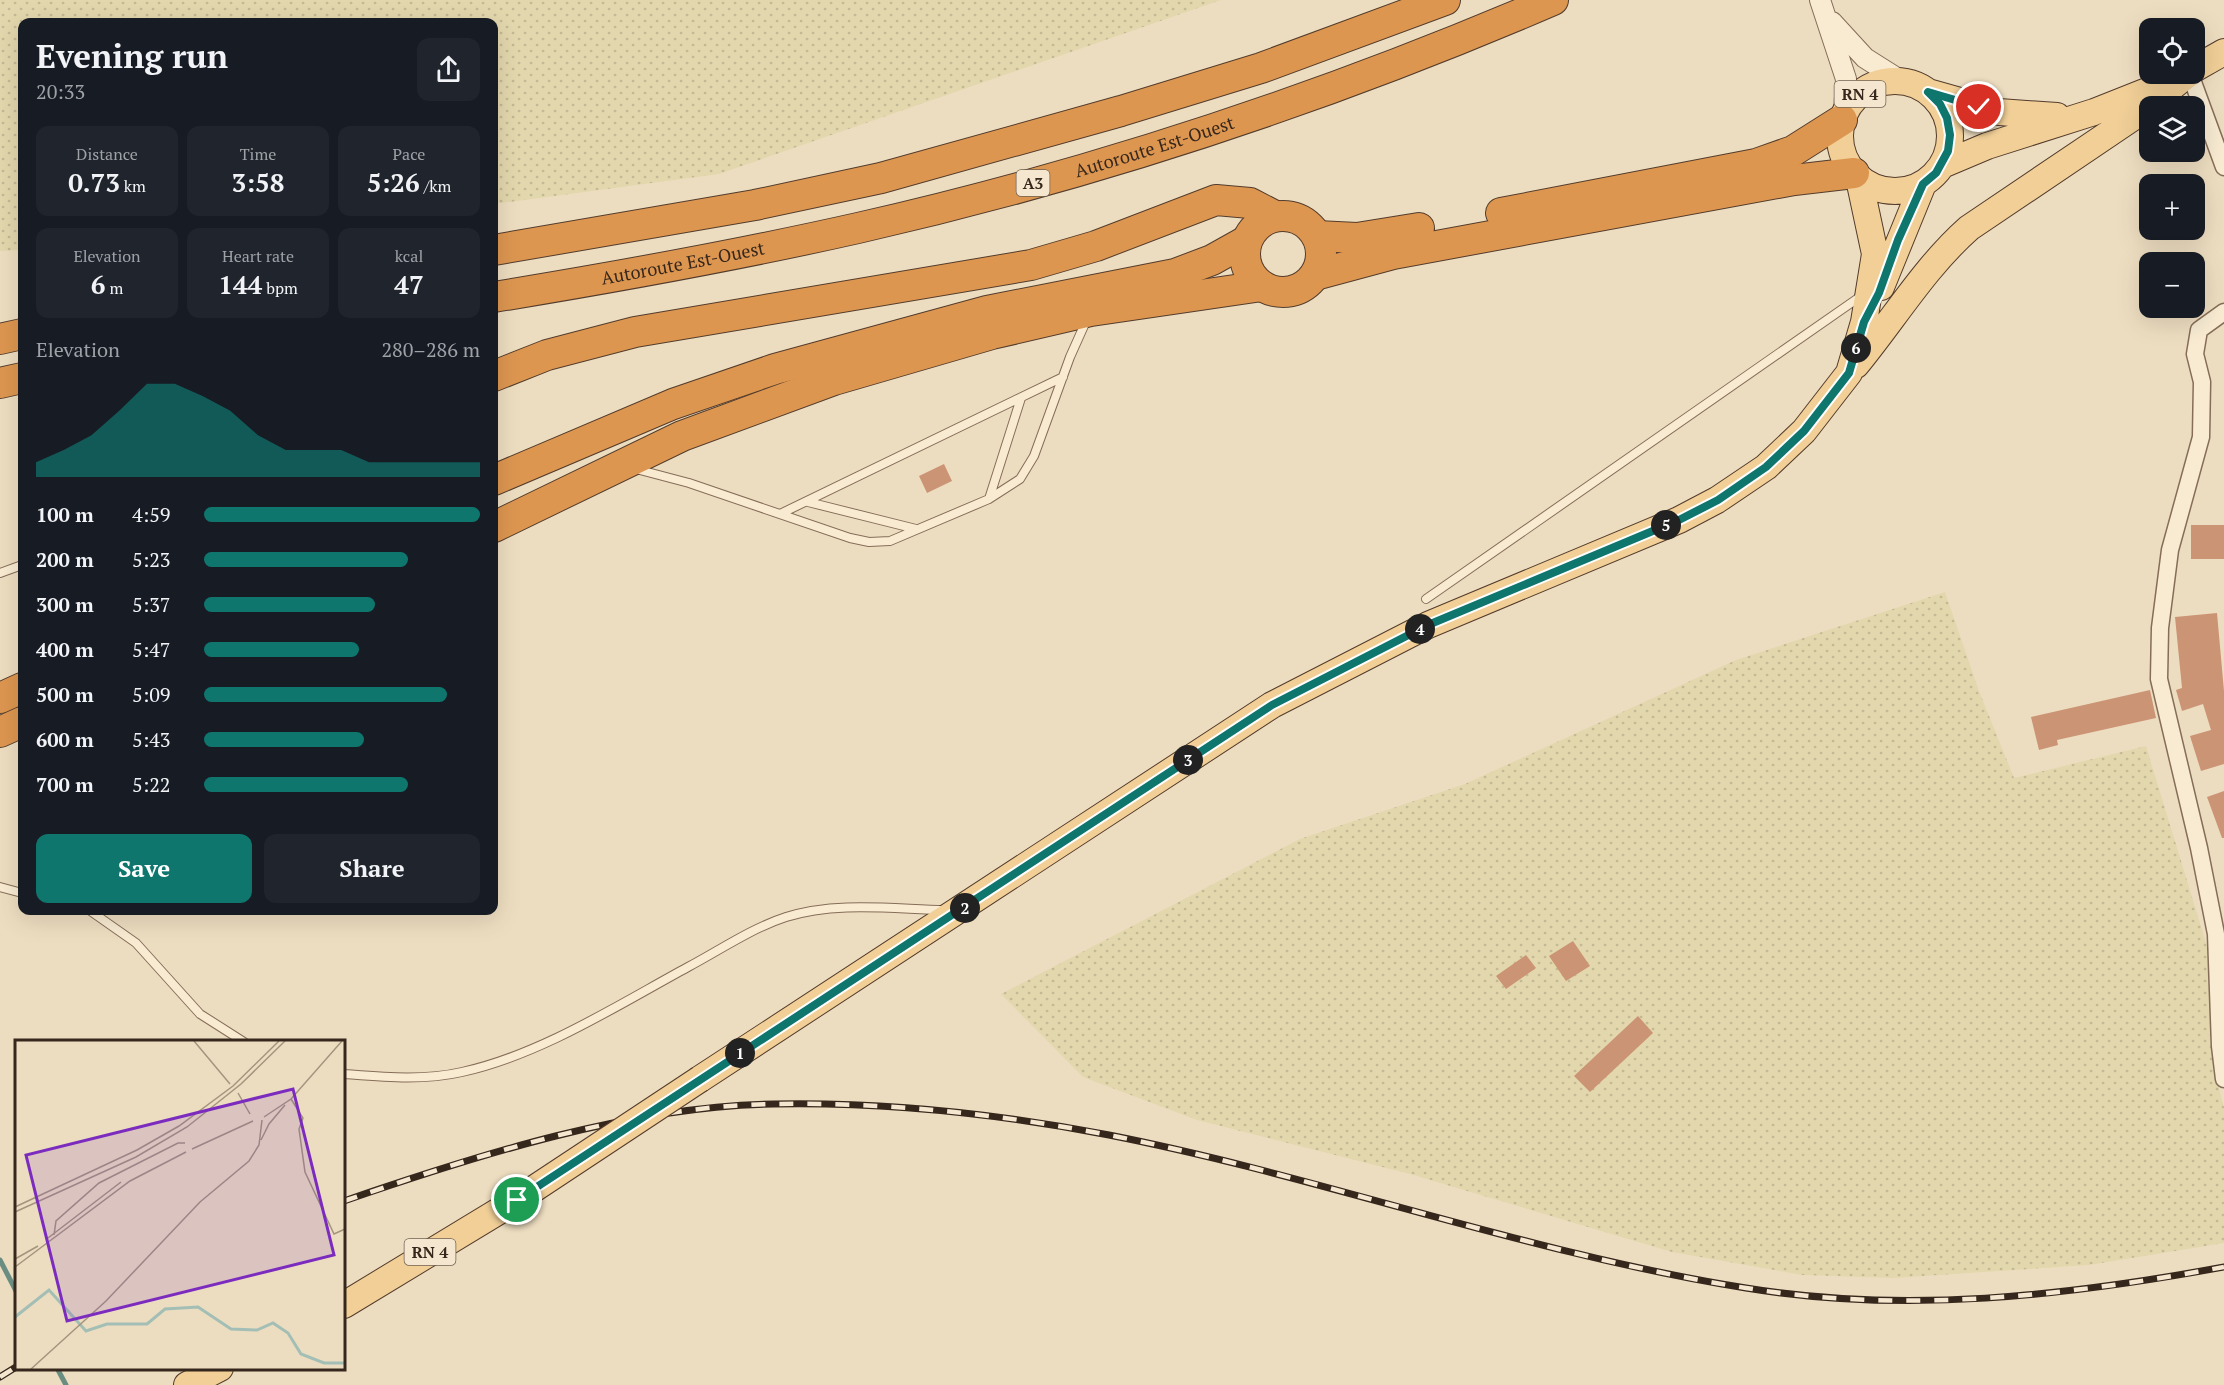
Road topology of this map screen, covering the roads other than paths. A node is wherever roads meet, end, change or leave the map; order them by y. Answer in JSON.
{"nodes":[{"id":1,"x":1445,"y":0,"type":"edge"},
{"id":2,"x":1553,"y":0,"type":"edge"},
{"id":3,"x":1823,"y":8,"type":"edge"},
{"id":4,"x":2224,"y":52,"type":"edge"},
{"id":5,"x":2205,"y":63,"type":"edge"},
{"id":6,"x":1903,"y":82,"type":"junction"},
{"id":7,"x":2166,"y":84,"type":"edge"},
{"id":8,"x":2176,"y":84,"type":"edge"},
{"id":9,"x":2193,"y":84,"type":"edge"},
{"id":10,"x":1928,"y":92,"type":"junction"},
{"id":11,"x":2078,"y":116,"type":"junction"},
{"id":12,"x":1843,"y":117,"type":"junction"},
{"id":13,"x":1942,"y":165,"type":"junction"},
{"id":14,"x":2224,"y":167,"type":"edge"},
{"id":15,"x":1856,"y":176,"type":"junction"},
{"id":16,"x":1923,"y":184,"type":"junction"},
{"id":17,"x":1275,"y":216,"type":"junction"},
{"id":18,"x":1317,"y":236,"type":"junction"},
{"id":19,"x":1246,"y":241,"type":"junction"},
{"id":20,"x":498,"y":249,"type":"edge"},
{"id":21,"x":1315,"y":275,"type":"junction"},
{"id":22,"x":1262,"y":286,"type":"junction"},
{"id":23,"x":1869,"y":290,"type":"junction"},
{"id":24,"x":498,"y":296,"type":"edge"},
{"id":25,"x":1091,"y":311,"type":"junction"},
{"id":26,"x":2224,"y":312,"type":"edge"},
{"id":27,"x":1864,"y":322,"type":"junction"},
{"id":28,"x":0,"y":328,"type":"edge"},
{"id":29,"x":18,"y":328,"type":"edge"},
{"id":30,"x":18,"y":335,"type":"edge"},
{"id":31,"x":0,"y":339,"type":"edge"},
{"id":32,"x":1849,"y":373,"type":"junction"},
{"id":33,"x":498,"y":375,"type":"edge"},
{"id":34,"x":1063,"y":377,"type":"junction"},
{"id":35,"x":18,"y":379,"type":"edge"},
{"id":36,"x":0,"y":383,"type":"edge"},
{"id":37,"x":1021,"y":398,"type":"junction"},
{"id":38,"x":621,"y":466,"type":"junction"},
{"id":39,"x":501,"y":477,"type":"edge"},
{"id":40,"x":989,"y":499,"type":"junction"},
{"id":41,"x":808,"y":502,"type":"junction"},
{"id":42,"x":526,"y":512,"type":"junction"},
{"id":43,"x":780,"y":514,"type":"junction"},
{"id":44,"x":498,"y":525,"type":"edge"},
{"id":45,"x":917,"y":529,"type":"junction"},
{"id":46,"x":18,"y":566,"type":"edge"},
{"id":47,"x":0,"y":573,"type":"edge"},
{"id":48,"x":1426,"y":599,"type":"dead end"},
{"id":49,"x":18,"y":690,"type":"edge"},
{"id":50,"x":0,"y":698,"type":"edge"},
{"id":51,"x":18,"y":724,"type":"edge"},
{"id":52,"x":0,"y":732,"type":"edge"},
{"id":53,"x":0,"y":887,"type":"edge"},
{"id":54,"x":18,"y":892,"type":"edge"},
{"id":55,"x":960,"y":911,"type":"junction"},
{"id":56,"x":96,"y":915,"type":"edge"},
{"id":57,"x":242,"y":1040,"type":"edge"},
{"id":58,"x":345,"y":1074,"type":"edge"},
{"id":59,"x":2224,"y":1079,"type":"edge"},
{"id":60,"x":345,"y":1304,"type":"edge"},
{"id":61,"x":216,"y":1370,"type":"edge"},
{"id":62,"x":188,"y":1385,"type":"edge"}],
"edges":[{"from":1,"to":20,"type":"highway"},
{"from":2,"to":24,"type":"highway","name":"Autoroute Est-Ouest","number":"A3"},
{"from":3,"to":6,"type":"street"},
{"from":3,"to":12,"type":"street"},
{"from":4,"to":5,"type":"main road"},
{"from":6,"to":10,"type":"main road","number":"RN 4"},
{"from":6,"to":12,"type":"main road","number":"RN 4"},
{"from":7,"to":11,"type":"main road","number":"RN 4"},
{"from":8,"to":32,"type":"main road"},
{"from":9,"to":14,"type":"street"},
{"from":10,"to":11,"type":"main road","number":"RN 4"},
{"from":10,"to":13,"type":"main road","number":"RN 4"},
{"from":11,"to":13,"type":"main road","number":"RN 4"},
{"from":12,"to":15,"type":"main road","number":"RN 4"},
{"from":12,"to":18,"type":"highway"},
{"from":13,"to":16,"type":"main road","number":"RN 4"},
{"from":15,"to":16,"type":"main road"},
{"from":15,"to":21,"type":"highway"},
{"from":15,"to":23,"type":"main road","number":"RN 4"},
{"from":16,"to":27,"type":"main road","number":"RN 4"},
{"from":17,"to":18,"type":"highway"},
{"from":17,"to":19,"type":"highway"},
{"from":17,"to":33,"type":"highway"},
{"from":18,"to":21,"type":"highway"},
{"from":19,"to":22,"type":"highway"},
{"from":19,"to":39,"type":"highway"},
{"from":21,"to":22,"type":"highway"},
{"from":22,"to":25,"type":"highway"},
{"from":23,"to":27,"type":"main road","number":"RN 4"},
{"from":23,"to":48,"type":"lane"},
{"from":25,"to":34,"type":"lane"},
{"from":25,"to":38,"type":"highway"},
{"from":26,"to":59,"type":"street"},
{"from":27,"to":32,"type":"main road","number":"RN 4"},
{"from":28,"to":29,"type":"highway"},
{"from":30,"to":31,"type":"highway"},
{"from":32,"to":55,"type":"main road","number":"RN 4"},
{"from":34,"to":37,"type":"lane"},
{"from":34,"to":40,"type":"lane"},
{"from":35,"to":36,"type":"highway"},
{"from":37,"to":40,"type":"lane"},
{"from":37,"to":41,"type":"lane"},
{"from":38,"to":42,"type":"highway"},
{"from":38,"to":43,"type":"lane"},
{"from":39,"to":42,"type":"highway"},
{"from":40,"to":45,"type":"lane"},
{"from":41,"to":43,"type":"lane"},
{"from":41,"to":45,"type":"lane"},
{"from":42,"to":44,"type":"highway"},
{"from":43,"to":45,"type":"lane"},
{"from":46,"to":47,"type":"lane"},
{"from":49,"to":50,"type":"highway"},
{"from":51,"to":52,"type":"highway"},
{"from":53,"to":54,"type":"lane"},
{"from":55,"to":58,"type":"lane"},
{"from":55,"to":60,"type":"main road","number":"RN 4","bridge":true},
{"from":56,"to":57,"type":"lane"},
{"from":61,"to":62,"type":"main road"}]}
